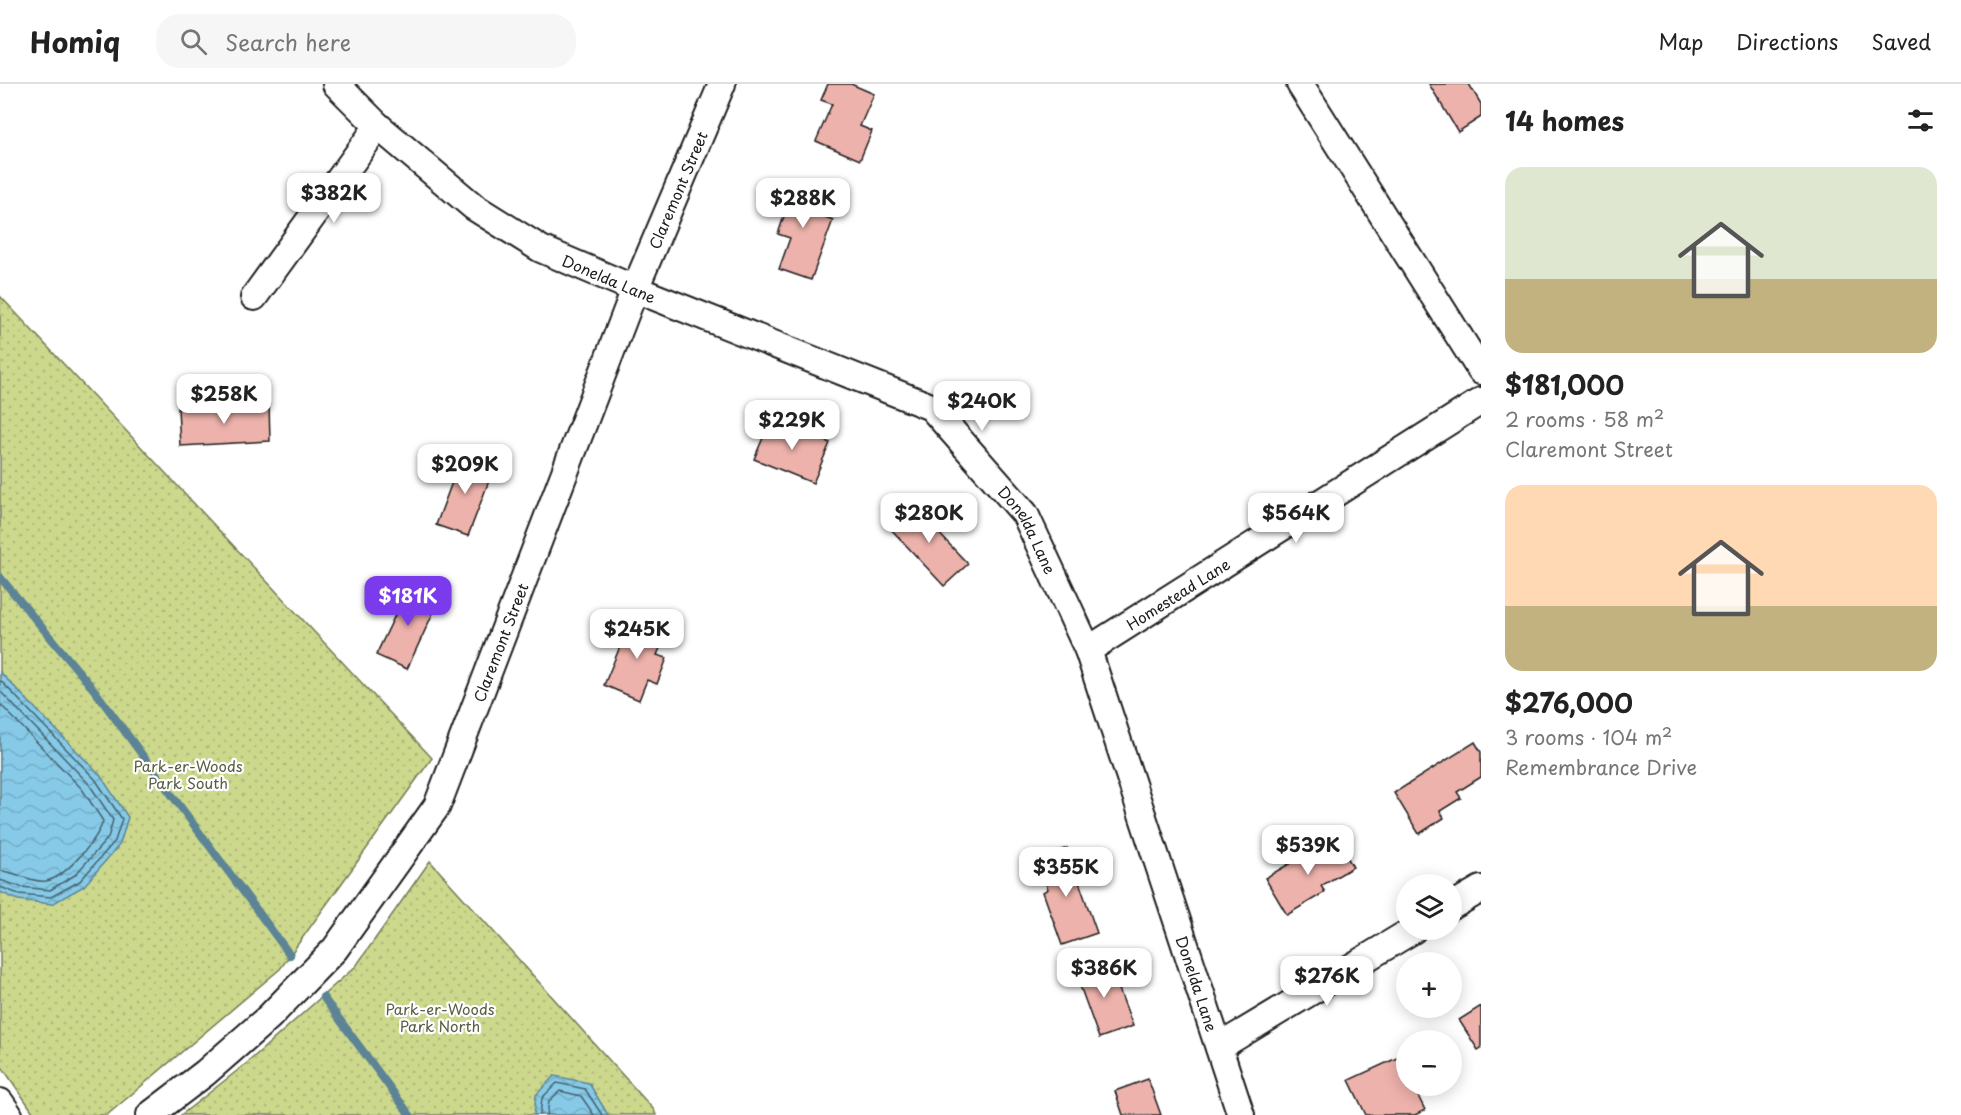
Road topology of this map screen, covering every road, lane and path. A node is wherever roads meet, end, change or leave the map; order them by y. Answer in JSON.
{"nodes":[{"id":1,"x":336,"y":84,"type":"edge"},
{"id":2,"x":722,"y":84,"type":"edge"},
{"id":3,"x":1300,"y":84,"type":"edge"},
{"id":4,"x":378,"y":126,"type":"junction"},
{"id":5,"x":635,"y":289,"type":"junction"},
{"id":6,"x":254,"y":297,"type":"dead end"},
{"id":7,"x":1481,"y":371,"type":"edge"},
{"id":8,"x":1481,"y":401,"type":"edge"},
{"id":9,"x":1088,"y":650,"type":"junction"},
{"id":10,"x":1481,"y":889,"type":"edge"},
{"id":11,"x":1462,"y":900,"type":"edge"},
{"id":12,"x":1396,"y":940,"type":"edge"},
{"id":13,"x":1219,"y":1047,"type":"junction"},
{"id":14,"x":0,"y":1102,"type":"edge"},
{"id":15,"x":9,"y":1115,"type":"edge"},
{"id":16,"x":150,"y":1115,"type":"edge"},
{"id":17,"x":1241,"y":1115,"type":"edge"}],
"edges":[{"from":1,"to":4,"type":"street","name":"Donelda Lane"},
{"from":2,"to":5,"type":"street","name":"Claremont Street"},
{"from":3,"to":7,"type":"street"},
{"from":4,"to":5,"type":"street","name":"Donelda Lane"},
{"from":4,"to":6,"type":"street"},
{"from":5,"to":9,"type":"street","name":"Donelda Lane"},
{"from":5,"to":16,"type":"street","name":"Claremont Street"},
{"from":8,"to":9,"type":"street","name":"Homestead Lane"},
{"from":9,"to":13,"type":"street","name":"Donelda Lane"},
{"from":10,"to":11,"type":"street"},
{"from":12,"to":13,"type":"street"},
{"from":13,"to":17,"type":"street","name":"Donelda Lane"},
{"from":14,"to":15,"type":"street"}]}
